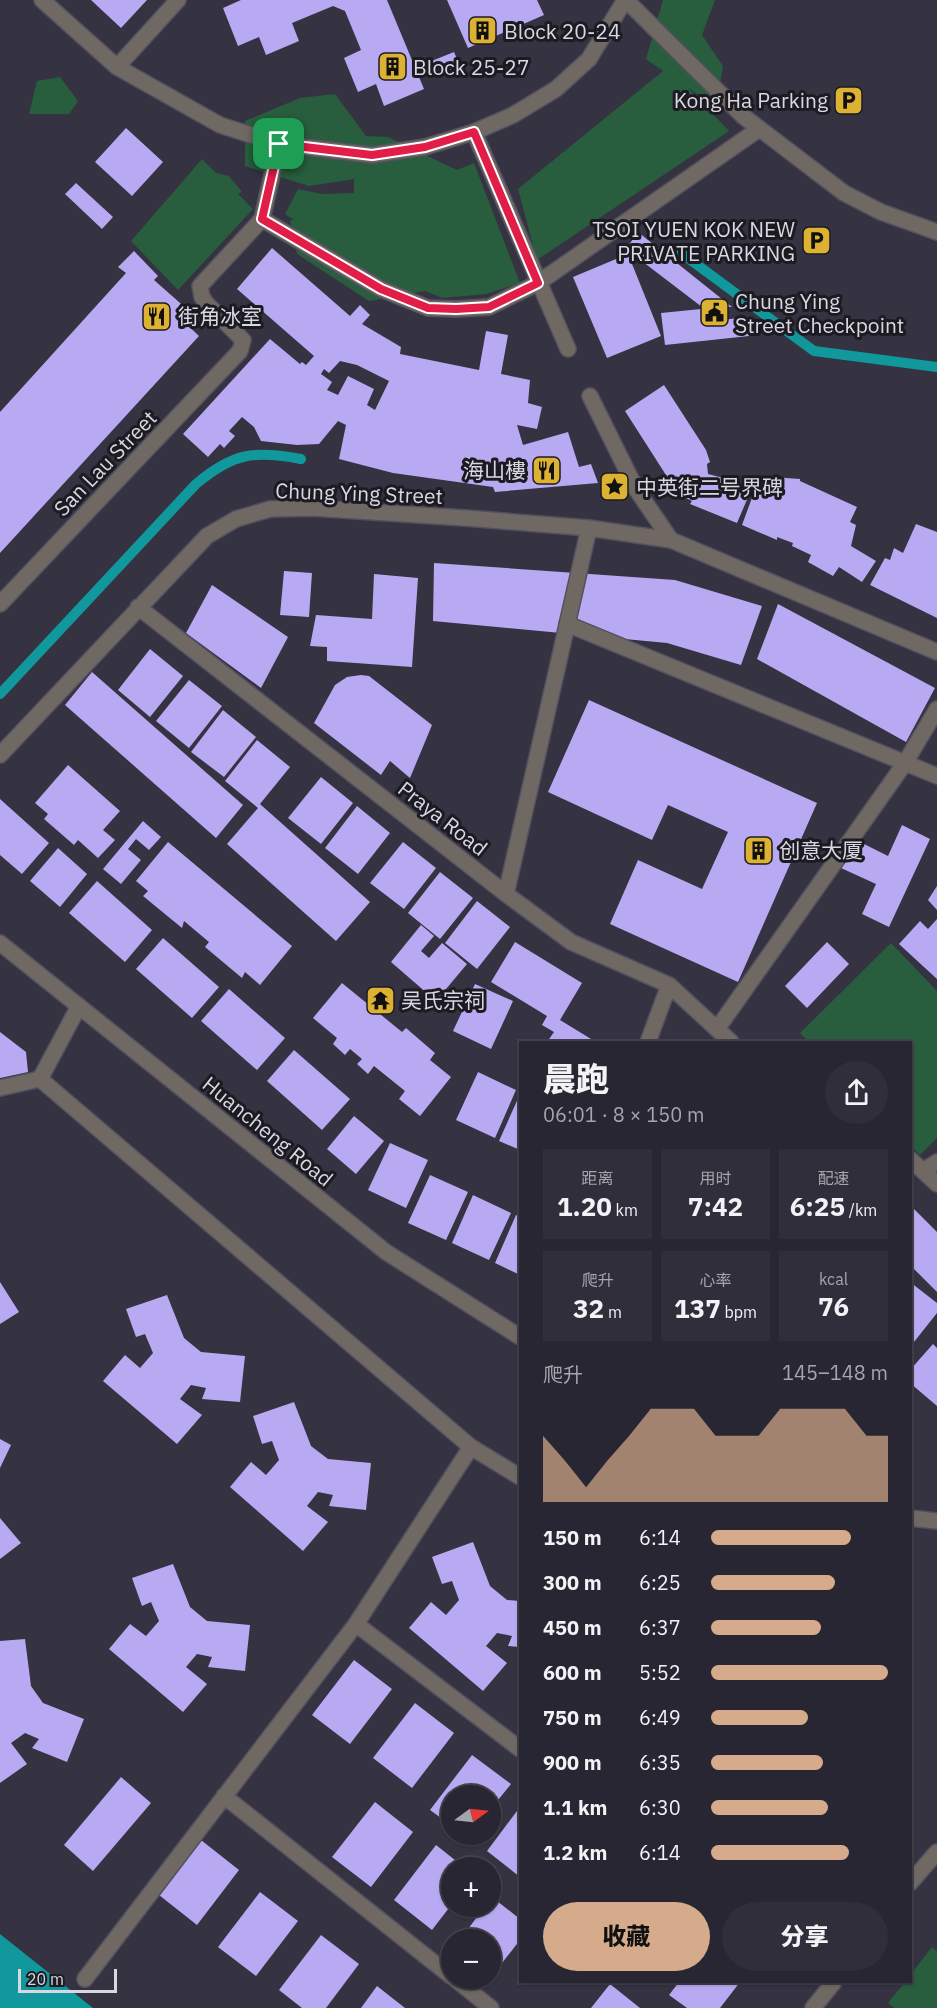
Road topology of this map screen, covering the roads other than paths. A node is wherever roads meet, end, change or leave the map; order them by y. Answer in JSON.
{"nodes":[{"id":1,"x":42,"y":0,"type":"edge"},
{"id":2,"x":178,"y":0,"type":"edge"},
{"id":3,"x":626,"y":0,"type":"edge"},
{"id":4,"x":117,"y":67,"type":"junction"},
{"id":5,"x":759,"y":129,"type":"junction"},
{"id":6,"x":474,"y":132,"type":"junction"},
{"id":7,"x":279,"y":144,"type":"junction"},
{"id":8,"x":262,"y":219,"type":"junction"},
{"id":9,"x":937,"y":232,"type":"edge"},
{"id":10,"x":538,"y":283,"type":"junction"},
{"id":11,"x":568,"y":350,"type":"dead end"},
{"id":12,"x":590,"y":396,"type":"dead end"},
{"id":13,"x":589,"y":528,"type":"junction"},
{"id":14,"x":671,"y":540,"type":"junction"},
{"id":15,"x":0,"y":604,"type":"edge"},
{"id":16,"x":138,"y":607,"type":"junction"},
{"id":17,"x":567,"y":624,"type":"junction"},
{"id":18,"x":937,"y":652,"type":"edge"},
{"id":19,"x":937,"y":709,"type":"edge"},
{"id":20,"x":0,"y":755,"type":"edge"},
{"id":21,"x":905,"y":763,"type":"junction"},
{"id":22,"x":937,"y":776,"type":"edge"},
{"id":23,"x":506,"y":894,"type":"junction"},
{"id":24,"x":0,"y":943,"type":"edge"},
{"id":25,"x":669,"y":985,"type":"junction"},
{"id":26,"x":79,"y":1006,"type":"junction"},
{"id":27,"x":717,"y":1029,"type":"junction"},
{"id":28,"x":648,"y":1041,"type":"edge"},
{"id":29,"x":730,"y":1041,"type":"edge"},
{"id":30,"x":40,"y":1079,"type":"junction"},
{"id":31,"x":0,"y":1088,"type":"edge"},
{"id":32,"x":912,"y":1161,"type":"edge"},
{"id":33,"x":937,"y":1162,"type":"edge"},
{"id":34,"x":923,"y":1171,"type":"junction"},
{"id":35,"x":937,"y":1184,"type":"edge"},
{"id":36,"x":519,"y":1336,"type":"edge"},
{"id":37,"x":471,"y":1447,"type":"junction"},
{"id":38,"x":519,"y":1476,"type":"edge"},
{"id":39,"x":912,"y":1518,"type":"edge"},
{"id":40,"x":937,"y":1521,"type":"edge"},
{"id":41,"x":356,"y":1624,"type":"junction"},
{"id":42,"x":519,"y":1748,"type":"edge"},
{"id":43,"x":224,"y":1796,"type":"junction"},
{"id":44,"x":937,"y":1852,"type":"edge"},
{"id":45,"x":912,"y":1881,"type":"edge"},
{"id":46,"x":441,"y":1968,"type":"edge"},
{"id":47,"x":85,"y":1979,"type":"dead end"},
{"id":48,"x":830,"y":1983,"type":"edge"},
{"id":49,"x":467,"y":1989,"type":"edge"},
{"id":50,"x":491,"y":2008,"type":"edge"},
{"id":51,"x":813,"y":2008,"type":"edge"}],
"edges":[{"from":1,"to":4,"type":"street"},
{"from":2,"to":4,"type":"street"},
{"from":3,"to":5,"type":"street"},
{"from":3,"to":6,"type":"street"},
{"from":4,"to":7,"type":"street"},
{"from":5,"to":9,"type":"street"},
{"from":5,"to":10,"type":"street"},
{"from":6,"to":7,"type":"street"},
{"from":6,"to":10,"type":"street"},
{"from":7,"to":8,"type":"street"},
{"from":8,"to":10,"type":"street"},
{"from":8,"to":15,"type":"street","name":"San Lau Street"},
{"from":10,"to":11,"type":"street"},
{"from":12,"to":14,"type":"street"},
{"from":13,"to":14,"type":"street","name":"Chung Ying Street"},
{"from":13,"to":16,"type":"street","name":"Chung Ying Street"},
{"from":13,"to":17,"type":"street"},
{"from":14,"to":18,"type":"street","name":"Chung Ying Street"},
{"from":16,"to":20,"type":"street","name":"Chung Ying Street"},
{"from":16,"to":23,"type":"street","name":"Praya Road"},
{"from":17,"to":21,"type":"street"},
{"from":17,"to":23,"type":"street"},
{"from":19,"to":21,"type":"street"},
{"from":21,"to":22,"type":"street"},
{"from":21,"to":27,"type":"street"},
{"from":23,"to":25,"type":"street","name":"Praya Road"},
{"from":24,"to":26,"type":"street","name":"Huancheng Road"},
{"from":25,"to":27,"type":"street","name":"Praya Road"},
{"from":25,"to":28,"type":"street"},
{"from":26,"to":30,"type":"street"},
{"from":26,"to":36,"type":"street","name":"Huancheng Road"},
{"from":27,"to":29,"type":"street","name":"Praya Road"},
{"from":30,"to":31,"type":"street"},
{"from":30,"to":37,"type":"street"},
{"from":32,"to":34,"type":"street"},
{"from":33,"to":34,"type":"street"},
{"from":34,"to":35,"type":"street"},
{"from":37,"to":38,"type":"street"},
{"from":37,"to":41,"type":"street"},
{"from":39,"to":40,"type":"street"},
{"from":41,"to":42,"type":"street"},
{"from":41,"to":43,"type":"street"},
{"from":43,"to":46,"type":"street"},
{"from":43,"to":47,"type":"street"},
{"from":44,"to":45,"type":"street"},
{"from":48,"to":51,"type":"street"},
{"from":49,"to":50,"type":"street"}]}
